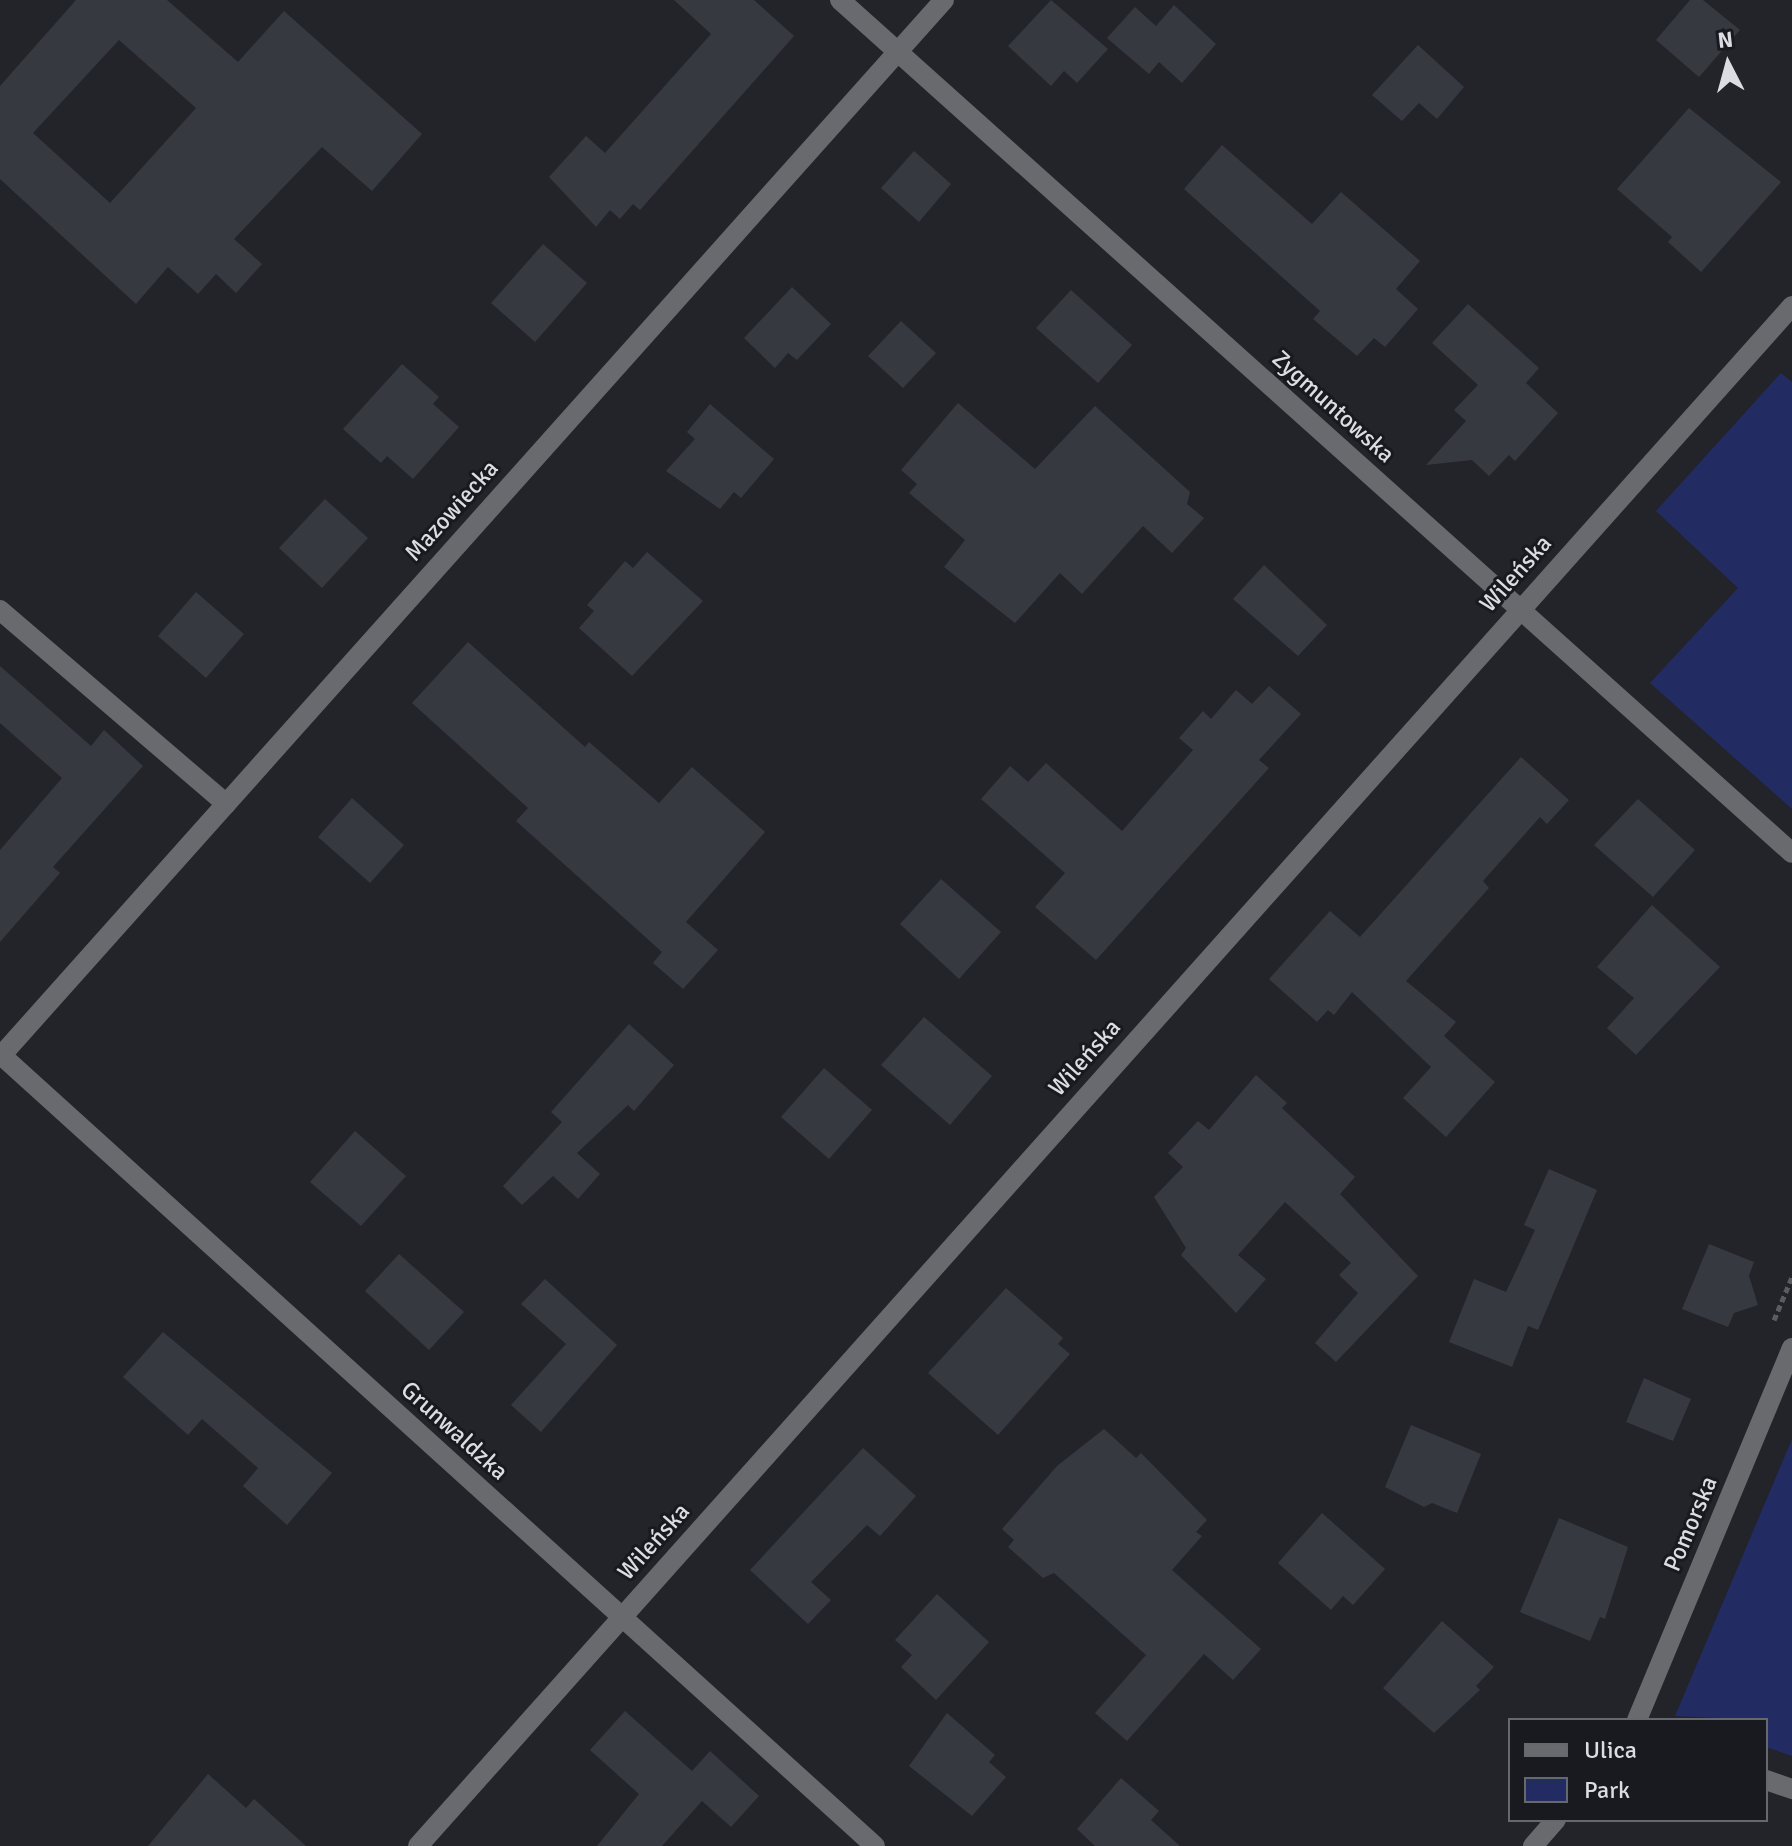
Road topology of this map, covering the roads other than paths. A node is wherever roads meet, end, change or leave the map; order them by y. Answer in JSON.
{"nodes":[{"id":1,"x":840,"y":0,"type":"edge"},
{"id":2,"x":944,"y":0,"type":"edge"},
{"id":3,"x":898,"y":51,"type":"junction"},
{"id":4,"x":1792,"y":306,"type":"edge"},
{"id":5,"x":1520,"y":609,"type":"junction"},
{"id":6,"x":0,"y":610,"type":"edge"},
{"id":7,"x":226,"y":804,"type":"junction"},
{"id":8,"x":1792,"y":853,"type":"edge"},
{"id":9,"x":1,"y":1056,"type":"edge"},
{"id":10,"x":1792,"y":1348,"type":"edge"},
{"id":11,"x":621,"y":1619,"type":"junction"},
{"id":12,"x":1638,"y":1718,"type":"edge"},
{"id":13,"x":1768,"y":1781,"type":"edge"},
{"id":14,"x":1792,"y":1789,"type":"edge"},
{"id":15,"x":1554,"y":1822,"type":"edge"},
{"id":16,"x":418,"y":1846,"type":"edge"},
{"id":17,"x":875,"y":1846,"type":"edge"},
{"id":18,"x":1533,"y":1846,"type":"edge"}],
"edges":[{"from":1,"to":3,"type":"street","name":"Zygmuntowska"},
{"from":2,"to":3,"type":"street","name":"Mazowiecka"},
{"from":3,"to":5,"type":"street","name":"Zygmuntowska"},
{"from":3,"to":7,"type":"street","name":"Mazowiecka"},
{"from":4,"to":5,"type":"street","name":"Wileńska"},
{"from":5,"to":8,"type":"street","name":"Zygmuntowska"},
{"from":5,"to":11,"type":"street","name":"Wileńska"},
{"from":6,"to":7,"type":"street"},
{"from":7,"to":9,"type":"street","name":"Mazowiecka"},
{"from":9,"to":11,"type":"street","name":"Grunwaldzka"},
{"from":10,"to":12,"type":"street","name":"Pomorska"},
{"from":11,"to":16,"type":"street","name":"Wileńska"},
{"from":11,"to":17,"type":"street","name":"Grunwaldzka"},
{"from":13,"to":14,"type":"street"},
{"from":15,"to":18,"type":"street"}]}
